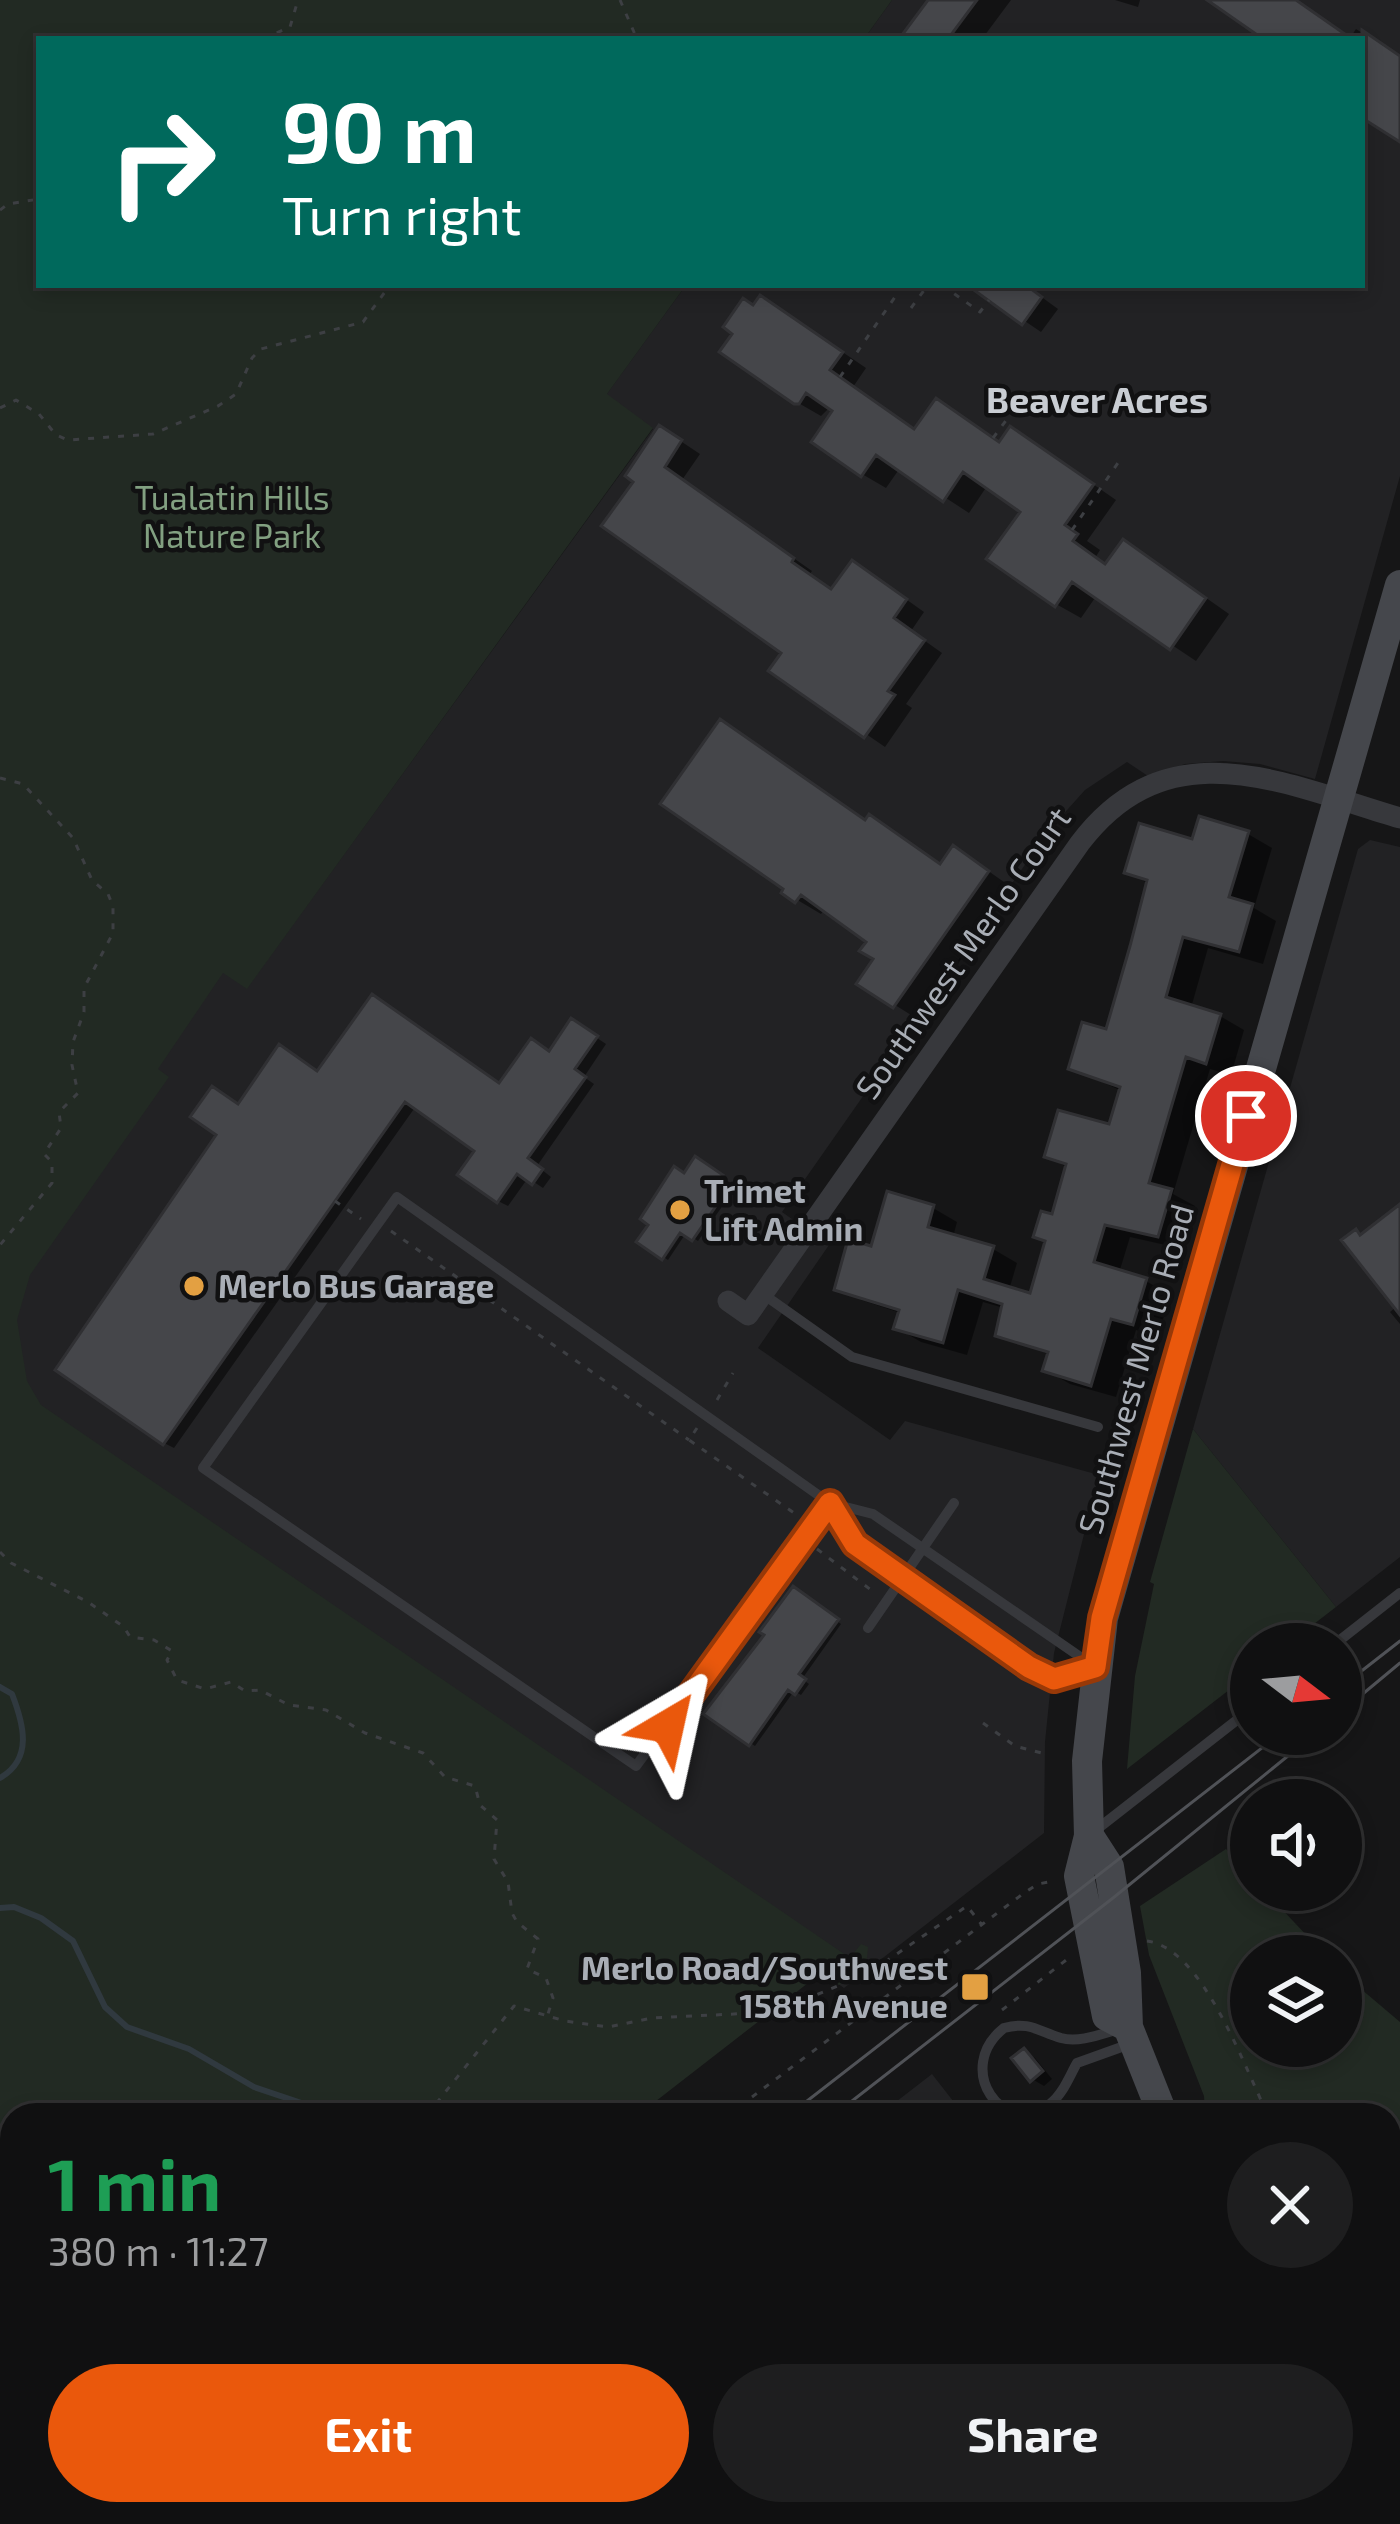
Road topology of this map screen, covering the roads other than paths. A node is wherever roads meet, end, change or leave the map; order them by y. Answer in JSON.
{"nodes":[{"id":1,"x":1400,"y":585,"type":"edge"},
{"id":2,"x":1337,"y":799,"type":"junction"},
{"id":3,"x":1400,"y":818,"type":"edge"},
{"id":4,"x":763,"y":1294,"type":"junction"},
{"id":5,"x":728,"y":1301,"type":"dead end"},
{"id":6,"x":1098,"y":1427,"type":"dead end"},
{"id":7,"x":830,"y":1503,"type":"junction"},
{"id":8,"x":953,"y":1503,"type":"dead end"},
{"id":9,"x":923,"y":1549,"type":"junction"},
{"id":10,"x":902,"y":1579,"type":"junction"},
{"id":11,"x":1400,"y":1593,"type":"edge"},
{"id":12,"x":1361,"y":1623,"type":"edge"},
{"id":13,"x":868,"y":1628,"type":"dead end"},
{"id":14,"x":1095,"y":1667,"type":"junction"},
{"id":15,"x":1230,"y":1725,"type":"edge"},
{"id":16,"x":1089,"y":1836,"type":"junction"},
{"id":17,"x":1130,"y":2035,"type":"junction"},
{"id":18,"x":997,"y":2103,"type":"edge"},
{"id":19,"x":1051,"y":2103,"type":"edge"},
{"id":20,"x":1158,"y":2103,"type":"edge"}],
"edges":[{"from":1,"to":2,"type":"street","name":"Southwest Merlo Road"},
{"from":2,"to":3,"type":"street","name":"Southwest Merlo Court"},
{"from":2,"to":4,"type":"street","name":"Southwest Merlo Court"},
{"from":2,"to":14,"type":"street","name":"Southwest Merlo Road"},
{"from":4,"to":5,"type":"street"},
{"from":4,"to":6,"type":"lane"},
{"from":7,"to":7,"type":"lane"},
{"from":7,"to":9,"type":"lane"},
{"from":7,"to":10,"type":"lane"},
{"from":8,"to":9,"type":"lane"},
{"from":9,"to":10,"type":"lane"},
{"from":9,"to":14,"type":"lane"},
{"from":10,"to":13,"type":"lane"},
{"from":10,"to":14,"type":"lane"},
{"from":11,"to":12,"type":"lane"},
{"from":14,"to":16,"type":"street","name":"Southwest Merlo Road"},
{"from":15,"to":16,"type":"lane"},
{"from":16,"to":17,"type":"street","name":"Southwest Merlo Road"},
{"from":17,"to":18,"type":"lane"},
{"from":17,"to":19,"type":"lane"},
{"from":17,"to":20,"type":"street","name":"Southwest Merlo Road"}]}
